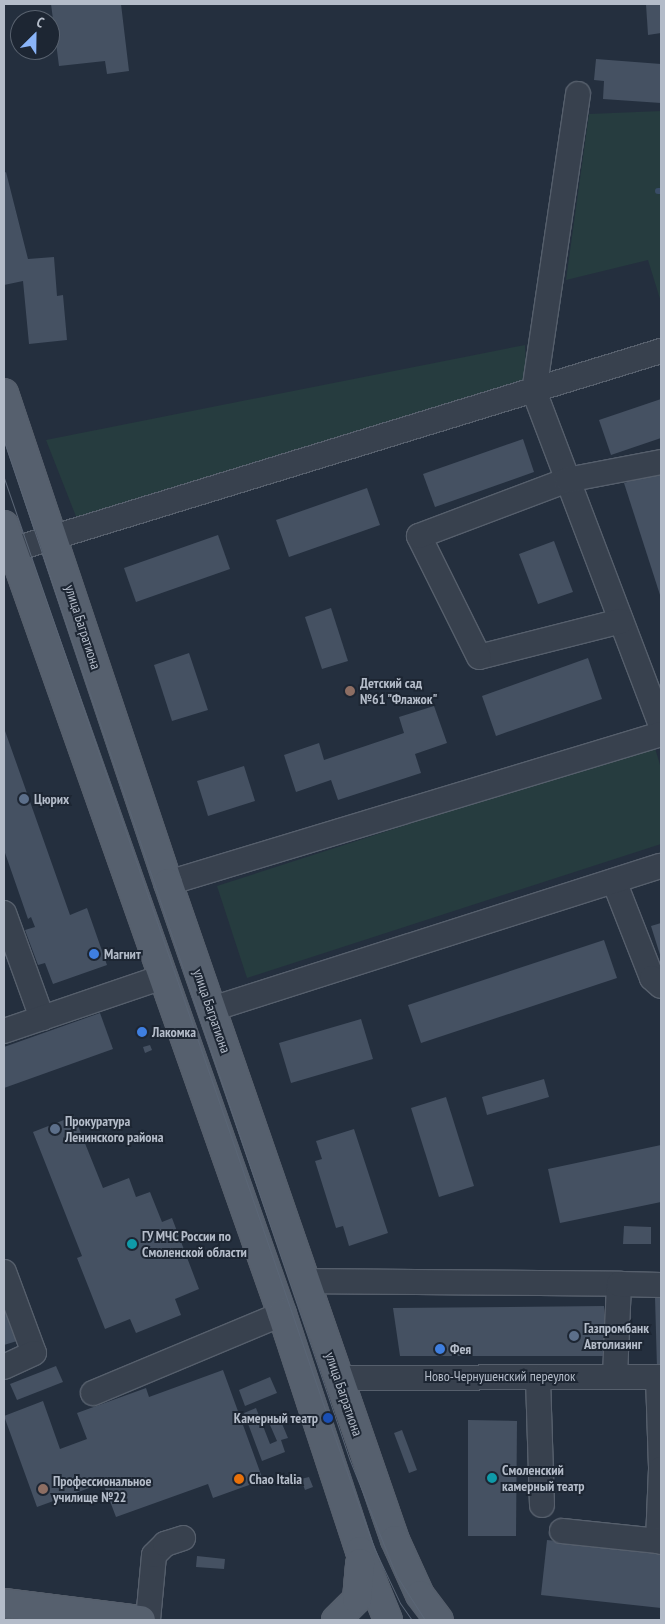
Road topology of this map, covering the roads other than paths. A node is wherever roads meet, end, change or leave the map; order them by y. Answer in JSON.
{"nodes":[{"id":1,"x":578,"y":94,"type":"dead end"},
{"id":2,"x":661,"y":351,"type":"edge"},
{"id":3,"x":534,"y":391,"type":"junction"},
{"id":4,"x":4,"y":394,"type":"edge"},
{"id":5,"x":661,"y":462,"type":"edge"},
{"id":6,"x":567,"y":480,"type":"junction"},
{"id":7,"x":6,"y":534,"type":"edge"},
{"id":8,"x":53,"y":536,"type":"junction"},
{"id":9,"x":621,"y":621,"type":"junction"},
{"id":10,"x":661,"y":726,"type":"edge"},
{"id":11,"x":661,"y":734,"type":"edge"},
{"id":12,"x":661,"y":866,"type":"edge"},
{"id":13,"x":614,"y":881,"type":"junction"},
{"id":14,"x":168,"y":883,"type":"junction"},
{"id":15,"x":4,"y":913,"type":"edge"},
{"id":16,"x":163,"y":977,"type":"junction"},
{"id":17,"x":661,"y":986,"type":"edge"},
{"id":18,"x":212,"y":1009,"type":"junction"},
{"id":19,"x":42,"y":1018,"type":"junction"},
{"id":20,"x":4,"y":1031,"type":"edge"},
{"id":21,"x":4,"y":1272,"type":"edge"},
{"id":22,"x":304,"y":1282,"type":"junction"},
{"id":23,"x":619,"y":1284,"type":"junction"},
{"id":24,"x":661,"y":1285,"type":"edge"},
{"id":25,"x":282,"y":1314,"type":"junction"},
{"id":26,"x":4,"y":1367,"type":"edge"},
{"id":27,"x":615,"y":1376,"type":"junction"},
{"id":28,"x":660,"y":1377,"type":"edge"},
{"id":29,"x":339,"y":1378,"type":"junction"},
{"id":30,"x":538,"y":1378,"type":"junction"},
{"id":31,"x":94,"y":1393,"type":"dead end"},
{"id":32,"x":661,"y":1469,"type":"edge"},
{"id":33,"x":542,"y":1506,"type":"dead end"},
{"id":34,"x":562,"y":1531,"type":"dead end"},
{"id":35,"x":183,"y":1538,"type":"dead end"},
{"id":36,"x":660,"y":1542,"type":"edge"},
{"id":37,"x":360,"y":1551,"type":"junction"},
{"id":38,"x":420,"y":1594,"type":"junction"},
{"id":39,"x":4,"y":1603,"type":"edge"},
{"id":40,"x":383,"y":1619,"type":"edge"},
{"id":41,"x":141,"y":1620,"type":"edge"},
{"id":42,"x":148,"y":1620,"type":"edge"},
{"id":43,"x":336,"y":1620,"type":"edge"},
{"id":44,"x":439,"y":1620,"type":"edge"}],
"edges":[{"from":1,"to":3,"type":"street"},
{"from":2,"to":3,"type":"street"},
{"from":3,"to":6,"type":"street"},
{"from":3,"to":8,"type":"street"},
{"from":4,"to":8,"type":"main road","name":"улица Багратиона"},
{"from":5,"to":6,"type":"street"},
{"from":6,"to":9,"type":"street"},
{"from":6,"to":9,"type":"street"},
{"from":7,"to":8,"type":"street"},
{"from":7,"to":16,"type":"main road"},
{"from":8,"to":14,"type":"main road","name":"улица Багратиона"},
{"from":9,"to":10,"type":"street"},
{"from":11,"to":14,"type":"street"},
{"from":12,"to":13,"type":"street"},
{"from":13,"to":17,"type":"street"},
{"from":13,"to":18,"type":"street"},
{"from":14,"to":18,"type":"main road","name":"улица Багратиона"},
{"from":15,"to":19,"type":"street"},
{"from":16,"to":19,"type":"street"},
{"from":16,"to":25,"type":"main road"},
{"from":18,"to":22,"type":"main road","name":"улица Багратиона"},
{"from":19,"to":20,"type":"street"},
{"from":21,"to":26,"type":"street"},
{"from":22,"to":23,"type":"street"},
{"from":22,"to":29,"type":"main road","name":"улица Багратиона"},
{"from":23,"to":24,"type":"street"},
{"from":23,"to":27,"type":"street"},
{"from":25,"to":31,"type":"street"},
{"from":25,"to":37,"type":"main road"},
{"from":27,"to":28,"type":"street","name":"Ново-Чернушенский переулок"},
{"from":27,"to":30,"type":"street","name":"Ново-Чернушенский переулок"},
{"from":28,"to":32,"type":"street"},
{"from":29,"to":30,"type":"street","name":"Ново-Чернушенский переулок"},
{"from":29,"to":38,"type":"main road","name":"улица Багратиона"},
{"from":30,"to":33,"type":"street"},
{"from":32,"to":36,"type":"street"},
{"from":34,"to":36,"type":"street"},
{"from":35,"to":42,"type":"street"},
{"from":37,"to":40,"type":"main road"},
{"from":37,"to":43,"type":"main road"},
{"from":38,"to":40,"type":"main road"},
{"from":38,"to":44,"type":"main road","name":"улица Багратиона"},
{"from":39,"to":41,"type":"main road"}]}
